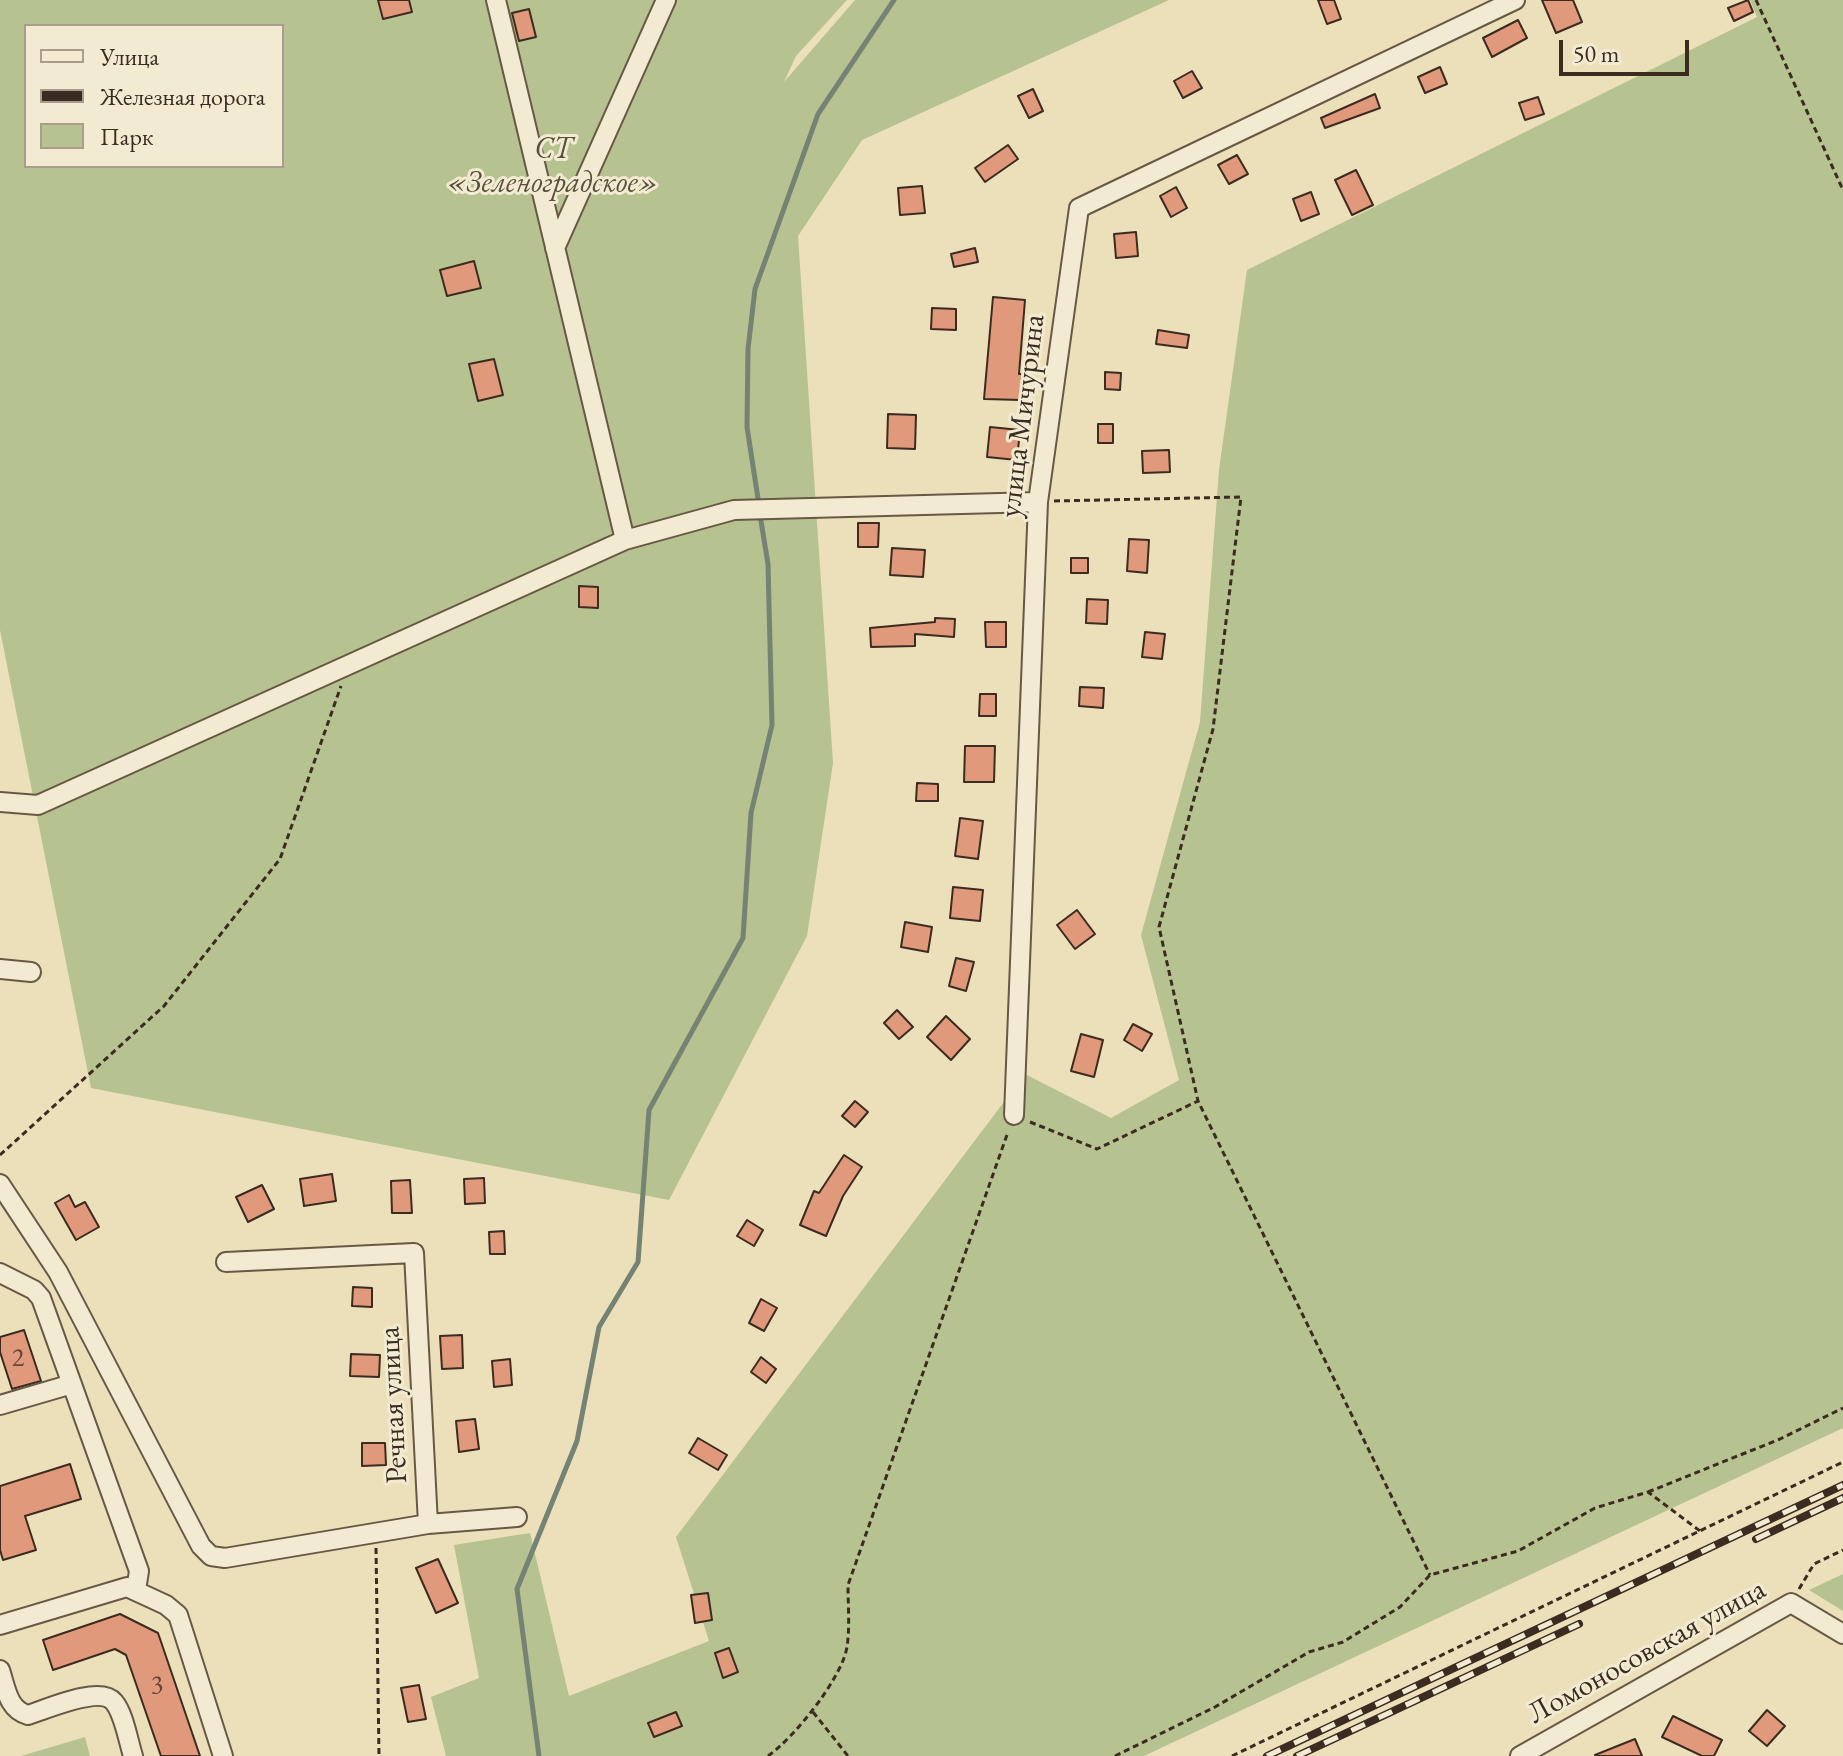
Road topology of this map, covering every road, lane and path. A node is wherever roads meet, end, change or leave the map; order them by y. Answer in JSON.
{"nodes":[{"id":1,"x":496,"y":0,"type":"edge"},
{"id":2,"x":666,"y":0,"type":"edge"},
{"id":3,"x":1515,"y":0,"type":"edge"},
{"id":4,"x":1756,"y":0,"type":"edge"},
{"id":5,"x":1843,"y":190,"type":"edge"},
{"id":6,"x":555,"y":248,"type":"junction"},
{"id":7,"x":1038,"y":502,"type":"junction"},
{"id":8,"x":625,"y":540,"type":"junction"},
{"id":9,"x":349,"y":665,"type":"junction"},
{"id":10,"x":0,"y":802,"type":"edge"},
{"id":11,"x":0,"y":969,"type":"edge"},
{"id":12,"x":31,"y":972,"type":"dead end"},
{"id":13,"x":1198,"y":1101,"type":"junction"},
{"id":14,"x":1014,"y":1115,"type":"junction"},
{"id":15,"x":0,"y":1155,"type":"edge"},
{"id":16,"x":0,"y":1184,"type":"edge"},
{"id":17,"x":226,"y":1262,"type":"dead end"},
{"id":18,"x":0,"y":1273,"type":"edge"},
{"id":19,"x":72,"y":1384,"type":"junction"},
{"id":20,"x":0,"y":1405,"type":"edge"},
{"id":21,"x":1843,"y":1408,"type":"edge"},
{"id":22,"x":1843,"y":1462,"type":"edge"},
{"id":23,"x":1648,"y":1492,"type":"junction"},
{"id":24,"x":517,"y":1517,"type":"dead end"},
{"id":25,"x":428,"y":1524,"type":"junction"},
{"id":26,"x":1700,"y":1531,"type":"junction"},
{"id":27,"x":376,"y":1533,"type":"junction"},
{"id":28,"x":1843,"y":1550,"type":"edge"},
{"id":29,"x":1430,"y":1575,"type":"junction"},
{"id":30,"x":136,"y":1590,"type":"junction"},
{"id":31,"x":1791,"y":1603,"type":"junction"},
{"id":32,"x":0,"y":1625,"type":"edge"},
{"id":33,"x":1843,"y":1634,"type":"edge"},
{"id":34,"x":0,"y":1670,"type":"edge"},
{"id":35,"x":813,"y":1712,"type":"junction"},
{"id":36,"x":133,"y":1756,"type":"edge"},
{"id":37,"x":223,"y":1756,"type":"edge"},
{"id":38,"x":379,"y":1756,"type":"edge"},
{"id":39,"x":768,"y":1756,"type":"edge"},
{"id":40,"x":848,"y":1756,"type":"edge"},
{"id":41,"x":1115,"y":1756,"type":"edge"},
{"id":42,"x":1232,"y":1756,"type":"edge"},
{"id":43,"x":1520,"y":1756,"type":"edge"}],
"edges":[{"from":1,"to":6,"type":"street"},
{"from":2,"to":6,"type":"street"},
{"from":3,"to":7,"type":"street","name":"улица Мичурина"},
{"from":4,"to":5,"type":"path"},
{"from":6,"to":8,"type":"street"},
{"from":7,"to":8,"type":"street"},
{"from":7,"to":13,"type":"path"},
{"from":7,"to":14,"type":"street","name":"улица Мичурина"},
{"from":8,"to":9,"type":"street"},
{"from":9,"to":10,"type":"street"},
{"from":9,"to":15,"type":"path"},
{"from":11,"to":12,"type":"street"},
{"from":13,"to":14,"type":"path"},
{"from":13,"to":29,"type":"path"},
{"from":14,"to":35,"type":"path"},
{"from":16,"to":27,"type":"street","name":"Речная улица"},
{"from":17,"to":25,"type":"street","name":"Речная улица"},
{"from":18,"to":19,"type":"street"},
{"from":19,"to":20,"type":"street"},
{"from":19,"to":30,"type":"street"},
{"from":21,"to":23,"type":"path"},
{"from":22,"to":26,"type":"path"},
{"from":23,"to":26,"type":"path"},
{"from":23,"to":29,"type":"path"},
{"from":24,"to":25,"type":"street"},
{"from":25,"to":27,"type":"street","name":"Речная улица"},
{"from":26,"to":42,"type":"path"},
{"from":27,"to":38,"type":"path"},
{"from":28,"to":31,"type":"path"},
{"from":29,"to":41,"type":"path"},
{"from":30,"to":32,"type":"street"},
{"from":30,"to":37,"type":"street"},
{"from":31,"to":33,"type":"street","name":"Ломоносовская улица"},
{"from":31,"to":43,"type":"street","name":"Ломоносовская улица"},
{"from":34,"to":36,"type":"street"},
{"from":35,"to":39,"type":"path"},
{"from":35,"to":40,"type":"path"}]}
